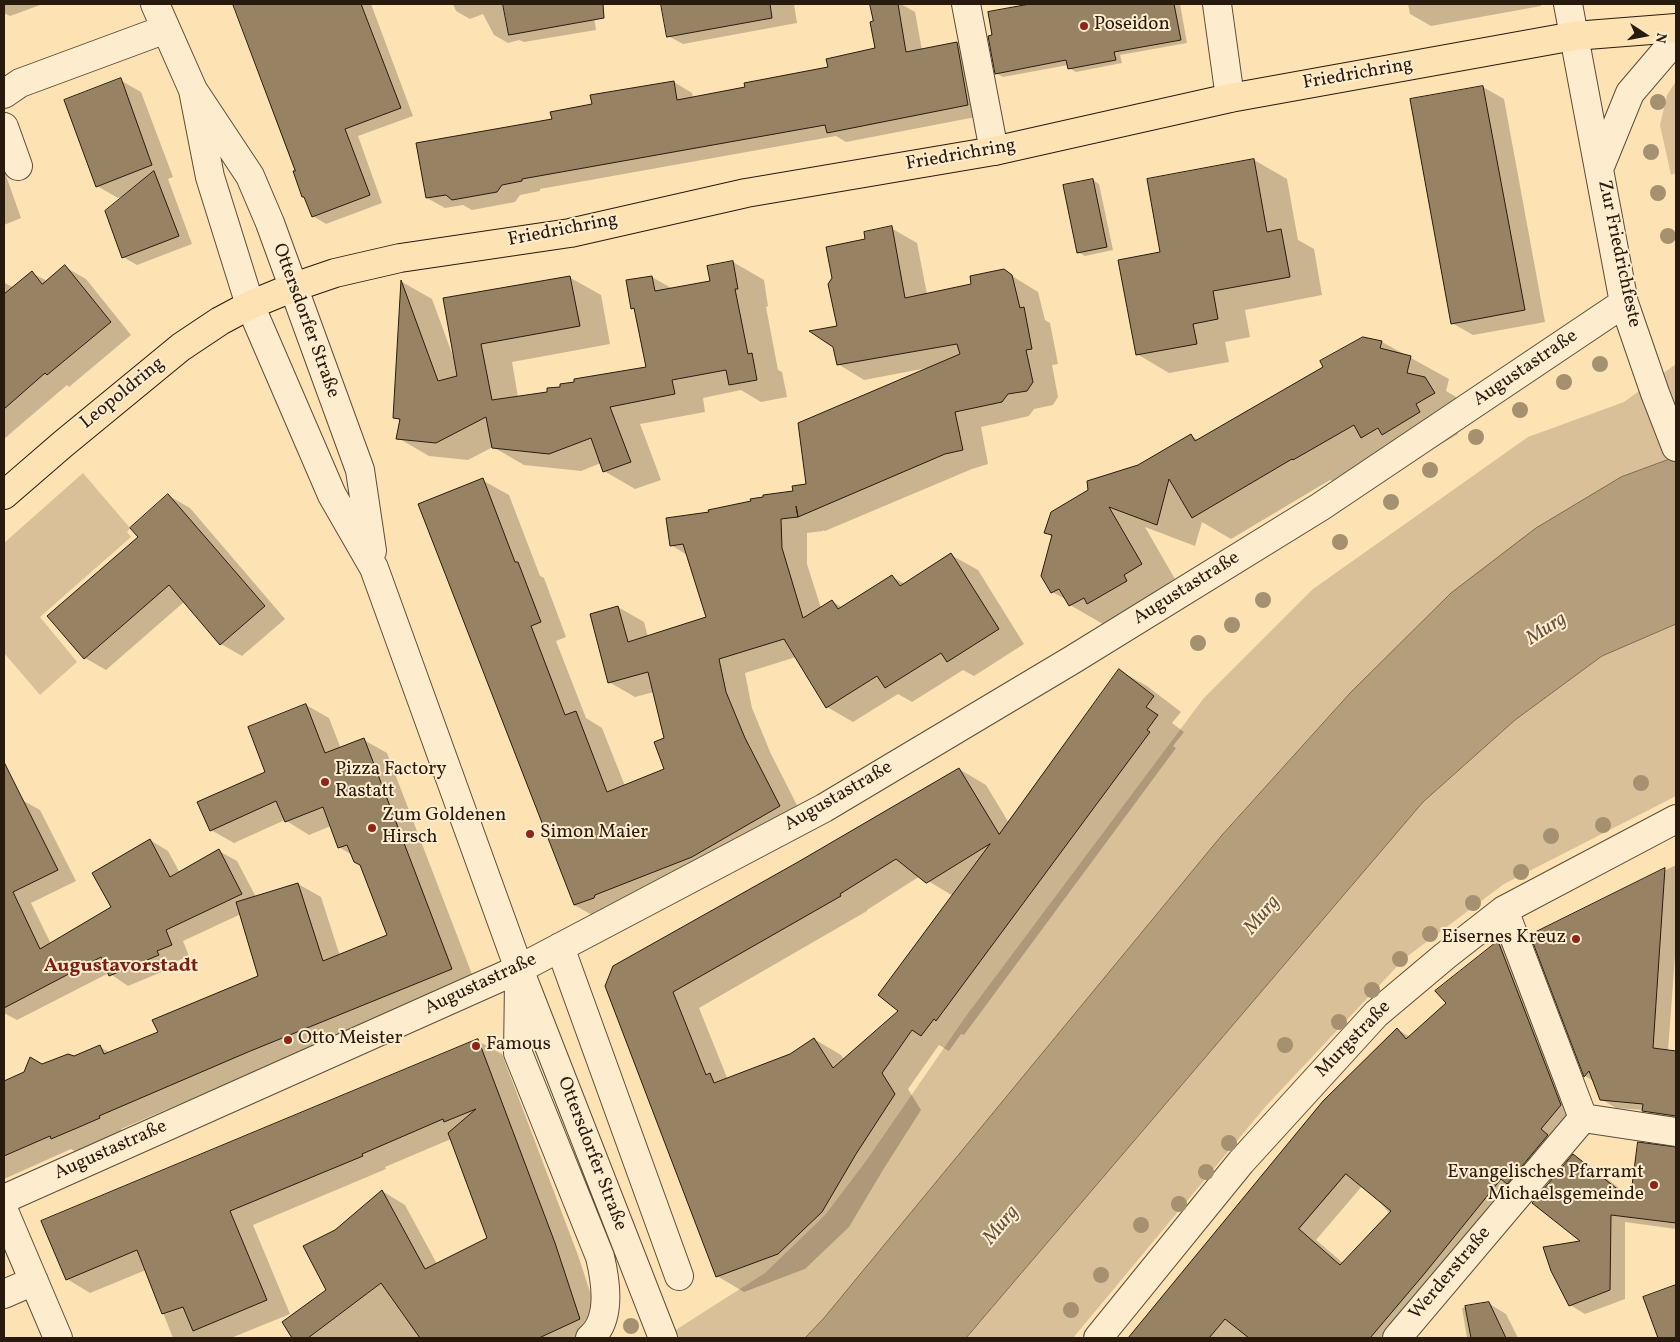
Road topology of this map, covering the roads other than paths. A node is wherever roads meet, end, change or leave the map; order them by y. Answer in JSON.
{"nodes":[{"id":1,"x":155,"y":4,"type":"edge"},
{"id":2,"x":966,"y":4,"type":"edge"},
{"id":3,"x":1568,"y":4,"type":"edge"},
{"id":4,"x":1222,"y":5,"type":"edge"},
{"id":5,"x":1676,"y":28,"type":"edge"},
{"id":6,"x":166,"y":29,"type":"junction"},
{"id":7,"x":1574,"y":36,"type":"junction"},
{"id":8,"x":1676,"y":39,"type":"edge"},
{"id":9,"x":193,"y":90,"type":"junction"},
{"id":10,"x":4,"y":94,"type":"edge"},
{"id":11,"x":1230,"y":98,"type":"junction"},
{"id":12,"x":4,"y":126,"type":"edge"},
{"id":13,"x":994,"y":151,"type":"junction"},
{"id":14,"x":18,"y":166,"type":"dead end"},
{"id":15,"x":1599,"y":168,"type":"junction"},
{"id":16,"x":294,"y":287,"type":"junction"},
{"id":17,"x":1624,"y":303,"type":"junction"},
{"id":18,"x":250,"y":305,"type":"junction"},
{"id":19,"x":1676,"y":447,"type":"edge"},
{"id":20,"x":4,"y":495,"type":"edge"},
{"id":21,"x":374,"y":568,"type":"junction"},
{"id":22,"x":1676,"y":819,"type":"edge"},
{"id":23,"x":1504,"y":910,"type":"junction"},
{"id":24,"x":560,"y":947,"type":"junction"},
{"id":25,"x":519,"y":969,"type":"junction"},
{"id":26,"x":1583,"y":1118,"type":"junction"},
{"id":27,"x":1676,"y":1132,"type":"edge"},
{"id":28,"x":4,"y":1199,"type":"edge"},
{"id":29,"x":4,"y":1211,"type":"edge"},
{"id":30,"x":679,"y":1276,"type":"dead end"},
{"id":31,"x":34,"y":1281,"type":"junction"},
{"id":32,"x":4,"y":1294,"type":"edge"},
{"id":33,"x":58,"y":1338,"type":"edge"},
{"id":34,"x":591,"y":1338,"type":"edge"},
{"id":35,"x":663,"y":1338,"type":"edge"},
{"id":36,"x":1098,"y":1338,"type":"edge"},
{"id":37,"x":1397,"y":1338,"type":"edge"}],
"edges":[{"from":1,"to":6,"type":"street","name":"Ottersdorfer Straße"},
{"from":2,"to":13,"type":"street"},
{"from":3,"to":7,"type":"street","name":"Zur Friedrichfeste"},
{"from":4,"to":11,"type":"street"},
{"from":5,"to":7,"type":"main road","name":"Friedrichring"},
{"from":6,"to":9,"type":"street","name":"Ottersdorfer Straße"},
{"from":6,"to":10,"type":"street"},
{"from":7,"to":11,"type":"main road","name":"Friedrichring"},
{"from":7,"to":15,"type":"street","name":"Zur Friedrichfeste"},
{"from":8,"to":15,"type":"street","name":"Zur Friedrichfeste"},
{"from":9,"to":16,"type":"street","name":"Ottersdorfer Straße"},
{"from":9,"to":18,"type":"street","name":"Ottersdorfer Straße"},
{"from":11,"to":13,"type":"main road","name":"Friedrichring"},
{"from":12,"to":14,"type":"street"},
{"from":13,"to":16,"type":"main road","name":"Friedrichring"},
{"from":15,"to":17,"type":"street","name":"Zur Friedrichfeste"},
{"from":16,"to":18,"type":"main road","name":"Friedrichring"},
{"from":16,"to":21,"type":"street","name":"Ottersdorfer Straße"},
{"from":17,"to":19,"type":"street","name":"Zur Friedrichfeste"},
{"from":17,"to":24,"type":"street","name":"Augustastraße"},
{"from":18,"to":20,"type":"main road","name":"Leopoldring"},
{"from":18,"to":21,"type":"street","name":"Ottersdorfer Straße"},
{"from":21,"to":25,"type":"street","name":"Ottersdorfer Straße"},
{"from":22,"to":23,"type":"street","name":"Murgstraße"},
{"from":23,"to":26,"type":"street"},
{"from":23,"to":36,"type":"street","name":"Murgstraße"},
{"from":24,"to":25,"type":"street","name":"Augustastraße"},
{"from":24,"to":30,"type":"street"},
{"from":25,"to":28,"type":"street","name":"Augustastraße"},
{"from":25,"to":34,"type":"street","name":"Ottersdorfer Straße"},
{"from":25,"to":35,"type":"street","name":"Ottersdorfer Straße"},
{"from":26,"to":27,"type":"street"},
{"from":26,"to":37,"type":"street","name":"Werderstraße"},
{"from":29,"to":31,"type":"street"},
{"from":31,"to":32,"type":"street"},
{"from":31,"to":33,"type":"street"}]}
